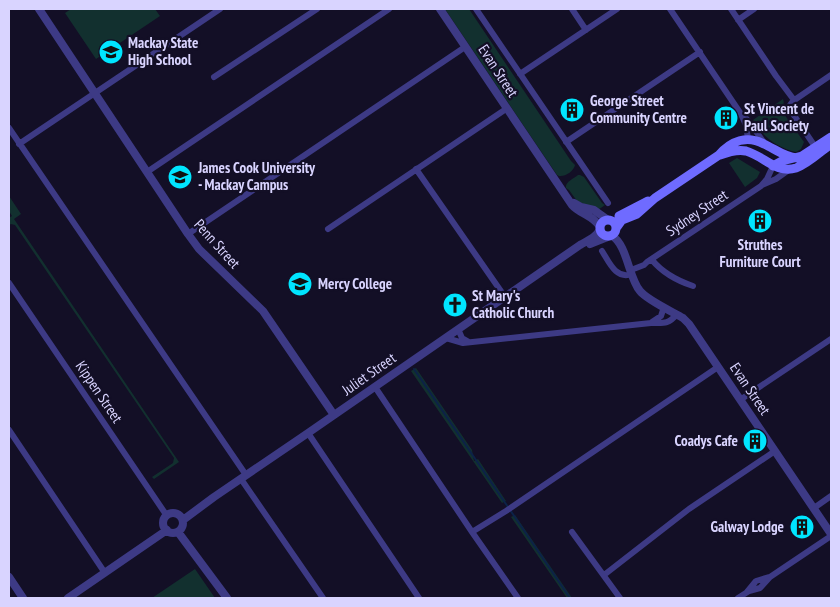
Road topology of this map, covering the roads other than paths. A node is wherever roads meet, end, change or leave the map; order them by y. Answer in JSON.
{"nodes":[{"id":1,"x":40,"y":9,"type":"edge"},
{"id":2,"x":220,"y":9,"type":"edge"},
{"id":3,"x":317,"y":9,"type":"edge"},
{"id":4,"x":389,"y":9,"type":"edge"},
{"id":5,"x":440,"y":9,"type":"edge"},
{"id":6,"x":476,"y":9,"type":"edge"},
{"id":7,"x":572,"y":9,"type":"edge"},
{"id":8,"x":617,"y":9,"type":"edge"},
{"id":9,"x":670,"y":9,"type":"edge"},
{"id":10,"x":731,"y":9,"type":"edge"},
{"id":11,"x":753,"y":9,"type":"edge"},
{"id":12,"x":738,"y":20,"type":"junction"},
{"id":13,"x":586,"y":30,"type":"junction"},
{"id":14,"x":466,"y":47,"type":"junction"},
{"id":15,"x":700,"y":52,"type":"junction"},
{"id":16,"x":520,"y":74,"type":"junction"},
{"id":17,"x":831,"y":75,"type":"edge"},
{"id":18,"x":214,"y":77,"type":"dead end"},
{"id":19,"x":96,"y":93,"type":"junction"},
{"id":20,"x":793,"y":102,"type":"junction"},
{"id":21,"x":506,"y":108,"type":"junction"},
{"id":22,"x":741,"y":114,"type":"junction"},
{"id":23,"x":9,"y":128,"type":"edge"},
{"id":24,"x":831,"y":137,"type":"edge"},
{"id":25,"x":748,"y":140,"type":"junction"},
{"id":26,"x":566,"y":142,"type":"junction"},
{"id":27,"x":19,"y":144,"type":"junction"},
{"id":28,"x":765,"y":144,"type":"junction"},
{"id":29,"x":831,"y":144,"type":"edge"},
{"id":30,"x":817,"y":151,"type":"junction"},
{"id":31,"x":719,"y":155,"type":"junction"},
{"id":32,"x":797,"y":158,"type":"junction"},
{"id":33,"x":771,"y":164,"type":"junction"},
{"id":34,"x":416,"y":169,"type":"junction"},
{"id":35,"x":790,"y":169,"type":"junction"},
{"id":36,"x":147,"y":172,"type":"junction"},
{"id":37,"x":761,"y":186,"type":"junction"},
{"id":38,"x":567,"y":197,"type":"junction"},
{"id":39,"x":655,"y":198,"type":"junction"},
{"id":40,"x":608,"y":203,"type":"dead end"},
{"id":41,"x":608,"y":220,"type":"junction"},
{"id":42,"x":600,"y":228,"type":"junction"},
{"id":43,"x":328,"y":229,"type":"dead end"},
{"id":44,"x":614,"y":232,"type":"junction"},
{"id":45,"x":188,"y":234,"type":"junction"},
{"id":46,"x":572,"y":251,"type":"junction"},
{"id":47,"x":602,"y":251,"type":"dead end"},
{"id":48,"x":650,"y":261,"type":"junction"},
{"id":49,"x":630,"y":268,"type":"junction"},
{"id":50,"x":9,"y":283,"type":"edge"},
{"id":51,"x":693,"y":286,"type":"dead end"},
{"id":52,"x":505,"y":297,"type":"junction"},
{"id":53,"x":664,"y":307,"type":"junction"},
{"id":54,"x":677,"y":314,"type":"junction"},
{"id":55,"x":651,"y":323,"type":"junction"},
{"id":56,"x":458,"y":329,"type":"junction"},
{"id":57,"x":446,"y":338,"type":"junction"},
{"id":58,"x":831,"y":339,"type":"edge"},
{"id":59,"x":470,"y":342,"type":"junction"},
{"id":60,"x":718,"y":367,"type":"junction"},
{"id":61,"x":375,"y":387,"type":"junction"},
{"id":62,"x":740,"y":400,"type":"junction"},
{"id":63,"x":334,"y":415,"type":"junction"},
{"id":64,"x":9,"y":430,"type":"edge"},
{"id":65,"x":308,"y":433,"type":"junction"},
{"id":66,"x":775,"y":451,"type":"junction"},
{"id":67,"x":244,"y":477,"type":"junction"},
{"id":68,"x":831,"y":496,"type":"edge"},
{"id":69,"x":814,"y":508,"type":"junction"},
{"id":70,"x":167,"y":516,"type":"junction"},
{"id":71,"x":183,"y":520,"type":"junction"},
{"id":72,"x":167,"y":530,"type":"junction"},
{"id":73,"x":178,"y":532,"type":"junction"},
{"id":74,"x":472,"y":532,"type":"junction"},
{"id":75,"x":572,"y":532,"type":"dead end"},
{"id":76,"x":831,"y":535,"type":"edge"},
{"id":77,"x":105,"y":573,"type":"junction"},
{"id":78,"x":604,"y":575,"type":"junction"},
{"id":79,"x":9,"y":577,"type":"edge"},
{"id":80,"x":23,"y":598,"type":"edge"},
{"id":81,"x":68,"y":598,"type":"edge"},
{"id":82,"x":227,"y":598,"type":"edge"},
{"id":83,"x":322,"y":598,"type":"edge"},
{"id":84,"x":419,"y":598,"type":"edge"},
{"id":85,"x":518,"y":598,"type":"edge"},
{"id":86,"x":620,"y":598,"type":"edge"},
{"id":87,"x":738,"y":598,"type":"edge"}],
"edges":[{"from":1,"to":19,"type":"street","name":"Penn Street"},
{"from":2,"to":19,"type":"street"},
{"from":3,"to":18,"type":"street"},
{"from":4,"to":36,"type":"street"},
{"from":5,"to":14,"type":"street","name":"Evan Street"},
{"from":6,"to":16,"type":"street"},
{"from":7,"to":13,"type":"street"},
{"from":8,"to":13,"type":"street"},
{"from":9,"to":15,"type":"street"},
{"from":10,"to":12,"type":"street"},
{"from":11,"to":12,"type":"street"},
{"from":12,"to":20,"type":"street"},
{"from":13,"to":16,"type":"street"},
{"from":14,"to":21,"type":"street","name":"Evan Street"},
{"from":14,"to":45,"type":"street"},
{"from":15,"to":22,"type":"street"},
{"from":15,"to":26,"type":"street"},
{"from":16,"to":26,"type":"street"},
{"from":17,"to":20,"type":"street"},
{"from":19,"to":27,"type":"street"},
{"from":19,"to":36,"type":"street","name":"Penn Street"},
{"from":20,"to":30,"type":"street"},
{"from":21,"to":34,"type":"street"},
{"from":21,"to":38,"type":"street","name":"Evan Street"},
{"from":22,"to":25,"type":"street"},
{"from":22,"to":28,"type":"street"},
{"from":23,"to":27,"type":"street"},
{"from":24,"to":30,"type":"main road"},
{"from":25,"to":28,"type":"main road"},
{"from":25,"to":31,"type":"main road","name":"Juliet Street"},
{"from":25,"to":33,"type":"main road"},
{"from":26,"to":40,"type":"street"},
{"from":27,"to":67,"type":"street"},
{"from":28,"to":32,"type":"main road"},
{"from":29,"to":30,"type":"main road"},
{"from":30,"to":32,"type":"main road"},
{"from":30,"to":35,"type":"main road"},
{"from":31,"to":33,"type":"main road","name":"Juliet Street"},
{"from":31,"to":39,"type":"main road","name":"Juliet Street"},
{"from":32,"to":33,"type":"main road"},
{"from":33,"to":35,"type":"main road"},
{"from":33,"to":37,"type":"street"},
{"from":34,"to":43,"type":"street"},
{"from":34,"to":52,"type":"street"},
{"from":35,"to":37,"type":"street","name":"Sydney Street"},
{"from":36,"to":45,"type":"street","name":"Penn Street"},
{"from":37,"to":48,"type":"street","name":"Sydney Street"},
{"from":38,"to":41,"type":"street","name":"Evan Street"},
{"from":38,"to":42,"type":"street","name":"Evan Street"},
{"from":39,"to":41,"type":"main road","name":"Juliet Street"},
{"from":39,"to":44,"type":"main road","name":"Juliet Street"},
{"from":41,"to":42,"type":"main road"},
{"from":41,"to":44,"type":"main road"},
{"from":42,"to":44,"type":"main road"},
{"from":42,"to":46,"type":"street","name":"Juliet Street"},
{"from":44,"to":46,"type":"street","name":"Juliet Street"},
{"from":44,"to":49,"type":"street","name":"Evan Street"},
{"from":45,"to":63,"type":"street","name":"Penn Street"},
{"from":46,"to":52,"type":"street","name":"Juliet Street"},
{"from":47,"to":49,"type":"street"},
{"from":48,"to":49,"type":"street","name":"Sydney Street"},
{"from":48,"to":51,"type":"street"},
{"from":49,"to":53,"type":"street","name":"Evan Street"},
{"from":50,"to":70,"type":"street","name":"Kippen Street"},
{"from":52,"to":56,"type":"street","name":"Juliet Street"},
{"from":53,"to":54,"type":"street","name":"Evan Street"},
{"from":53,"to":55,"type":"street"},
{"from":54,"to":55,"type":"street"},
{"from":54,"to":60,"type":"street","name":"Evan Street"},
{"from":55,"to":59,"type":"street"},
{"from":56,"to":57,"type":"street","name":"Juliet Street"},
{"from":56,"to":59,"type":"street"},
{"from":57,"to":59,"type":"street"},
{"from":57,"to":61,"type":"street","name":"Juliet Street"},
{"from":58,"to":62,"type":"street"},
{"from":60,"to":62,"type":"street","name":"Evan Street"},
{"from":60,"to":74,"type":"street"},
{"from":61,"to":63,"type":"street","name":"Juliet Street"},
{"from":61,"to":74,"type":"street"},
{"from":62,"to":66,"type":"street","name":"Evan Street"},
{"from":63,"to":65,"type":"street","name":"Juliet Street"},
{"from":64,"to":77,"type":"street"},
{"from":65,"to":67,"type":"street","name":"Juliet Street"},
{"from":65,"to":84,"type":"street"},
{"from":66,"to":69,"type":"street","name":"Evan Street"},
{"from":66,"to":78,"type":"street"},
{"from":67,"to":71,"type":"street","name":"Juliet Street"},
{"from":67,"to":83,"type":"street"},
{"from":68,"to":69,"type":"street"},
{"from":69,"to":76,"type":"street","name":"Evan Street"},
{"from":70,"to":71,"type":"street"},
{"from":70,"to":72,"type":"street"},
{"from":71,"to":73,"type":"street"},
{"from":72,"to":73,"type":"street"},
{"from":72,"to":77,"type":"street"},
{"from":73,"to":82,"type":"street"},
{"from":74,"to":85,"type":"street"},
{"from":75,"to":78,"type":"street"},
{"from":76,"to":87,"type":"street"},
{"from":77,"to":81,"type":"street"},
{"from":78,"to":86,"type":"street"},
{"from":79,"to":80,"type":"street"}]}
